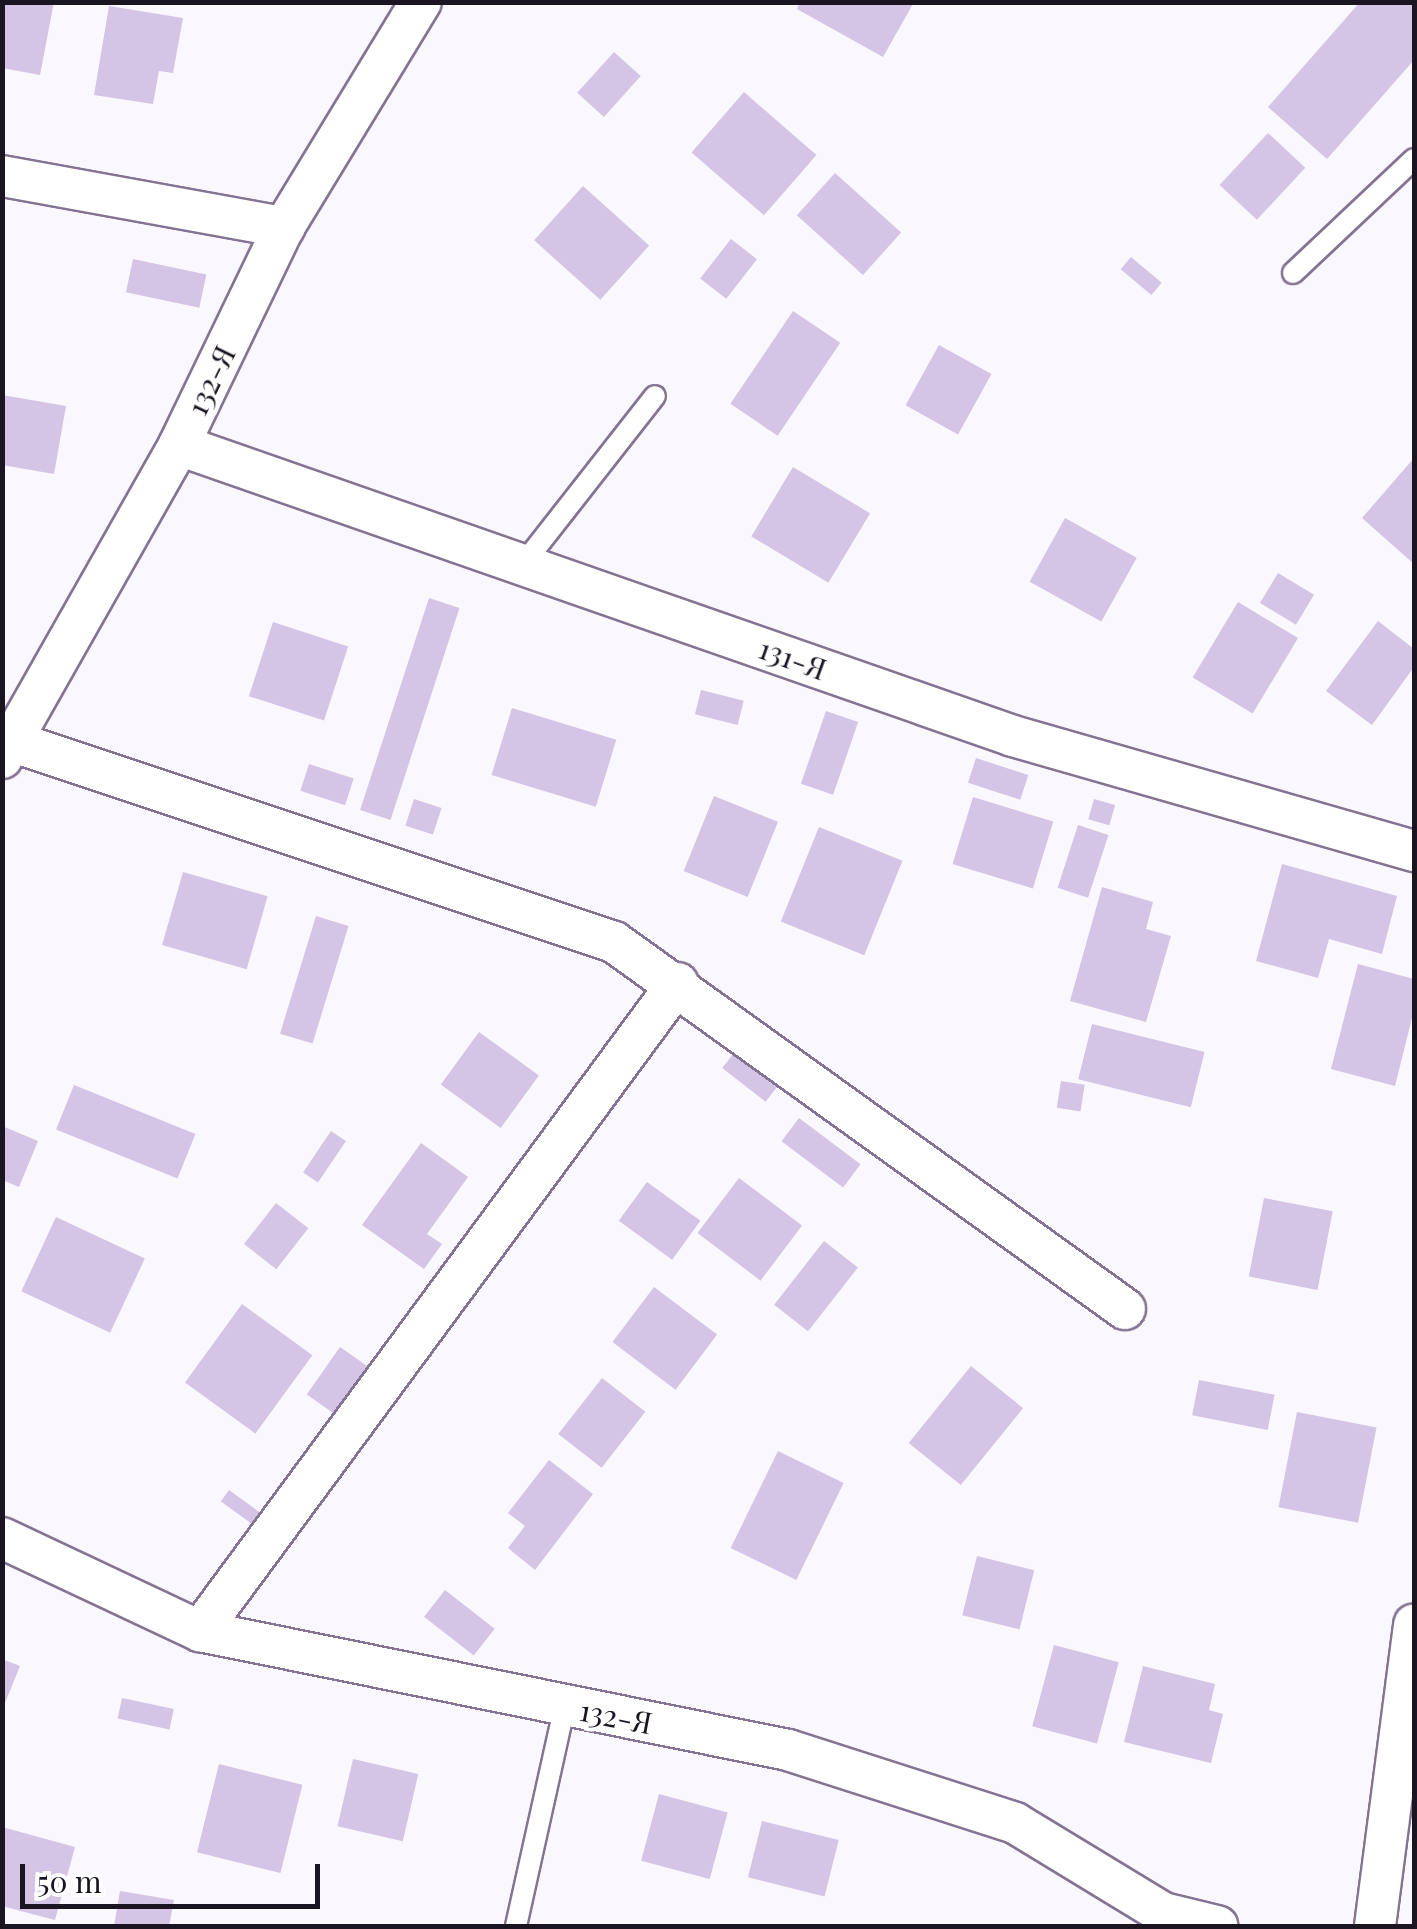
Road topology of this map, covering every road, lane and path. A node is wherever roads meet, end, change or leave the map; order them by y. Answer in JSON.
{"nodes":[{"id":1,"x":421,"y":2,"type":"edge"},
{"id":2,"x":1414,"y":159,"type":"edge"},
{"id":3,"x":2,"y":176,"type":"edge"},
{"id":4,"x":284,"y":227,"type":"junction"},
{"id":5,"x":1293,"y":273,"type":"dead end"},
{"id":6,"x":656,"y":396,"type":"dead end"},
{"id":7,"x":179,"y":444,"type":"junction"},
{"id":8,"x":524,"y":563,"type":"junction"},
{"id":9,"x":6,"y":745,"type":"edge"},
{"id":10,"x":1414,"y":851,"type":"edge"},
{"id":11,"x":678,"y":983,"type":"junction"},
{"id":12,"x":1124,"y":1309,"type":"dead end"},
{"id":13,"x":2,"y":1538,"type":"edge"},
{"id":14,"x":200,"y":1632,"type":"junction"},
{"id":15,"x":1413,"y":1646,"type":"edge"},
{"id":16,"x":565,"y":1706,"type":"junction"},
{"id":17,"x":516,"y":1926,"type":"edge"},
{"id":18,"x":1217,"y":1926,"type":"edge"},
{"id":19,"x":1375,"y":1926,"type":"edge"}],
"edges":[{"from":1,"to":4,"type":"street","name":"132-Я"},
{"from":2,"to":5,"type":"lane"},
{"from":3,"to":4,"type":"street"},
{"from":4,"to":7,"type":"street","name":"132-Я"},
{"from":6,"to":8,"type":"lane"},
{"from":7,"to":8,"type":"street","name":"131-Я"},
{"from":7,"to":9,"type":"street","name":"132-Я"},
{"from":8,"to":10,"type":"street","name":"131-Я"},
{"from":9,"to":11,"type":"street"},
{"from":11,"to":12,"type":"street"},
{"from":11,"to":14,"type":"street"},
{"from":13,"to":14,"type":"street","name":"132-Я"},
{"from":14,"to":16,"type":"street","name":"132-Я"},
{"from":15,"to":19,"type":"street"},
{"from":16,"to":17,"type":"lane"},
{"from":16,"to":18,"type":"street","name":"132-Я"}]}
